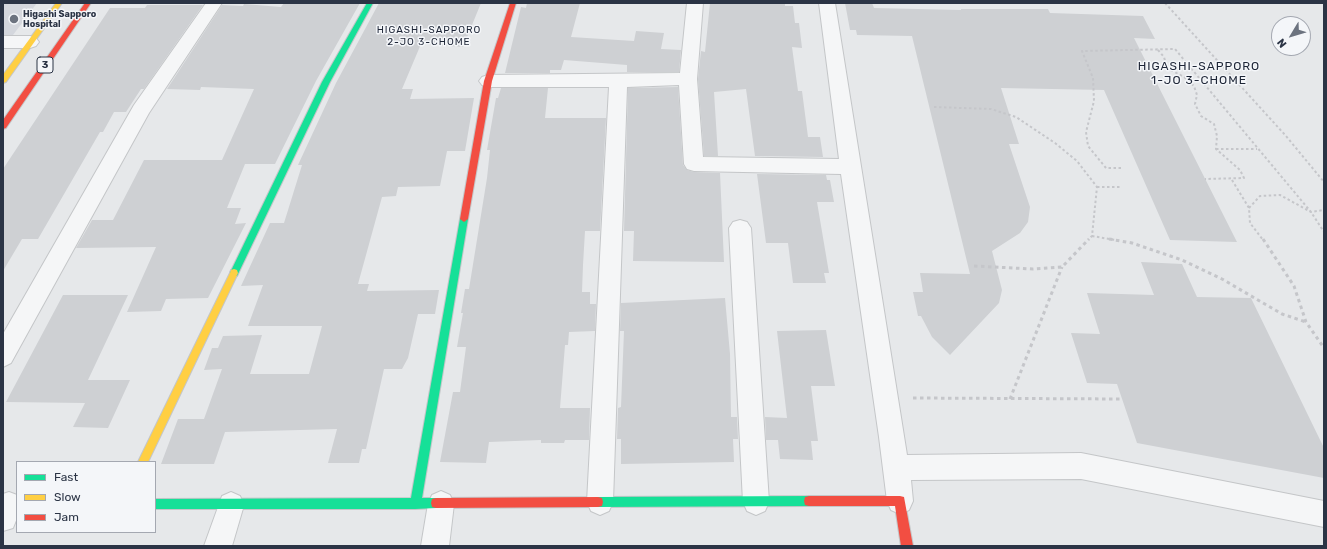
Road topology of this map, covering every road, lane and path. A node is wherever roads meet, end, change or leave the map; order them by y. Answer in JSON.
{"nodes":[{"id":1,"x":59,"y":3,"type":"edge"},
{"id":2,"x":88,"y":3,"type":"edge"},
{"id":3,"x":214,"y":3,"type":"edge"},
{"id":4,"x":370,"y":3,"type":"edge"},
{"id":5,"x":513,"y":3,"type":"edge"},
{"id":6,"x":695,"y":3,"type":"edge"},
{"id":7,"x":827,"y":3,"type":"edge"},
{"id":8,"x":1165,"y":3,"type":"edge"},
{"id":9,"x":3,"y":42,"type":"edge"},
{"id":10,"x":30,"y":42,"type":"junction"},
{"id":11,"x":1158,"y":50,"type":"junction"},
{"id":12,"x":688,"y":79,"type":"junction"},
{"id":13,"x":3,"y":80,"type":"edge"},
{"id":14,"x":488,"y":81,"type":"junction"},
{"id":15,"x":618,"y":82,"type":"junction"},
{"id":16,"x":934,"y":107,"type":"dead end"},
{"id":17,"x":3,"y":126,"type":"edge"},
{"id":18,"x":1216,"y":149,"type":"junction"},
{"id":19,"x":1257,"y":149,"type":"junction"},
{"id":20,"x":850,"y":166,"type":"junction"},
{"id":21,"x":1121,"y":168,"type":"dead end"},
{"id":22,"x":1205,"y":179,"type":"dead end"},
{"id":23,"x":1232,"y":180,"type":"junction"},
{"id":24,"x":1324,"y":182,"type":"edge"},
{"id":25,"x":1097,"y":187,"type":"junction"},
{"id":26,"x":1120,"y":187,"type":"dead end"},
{"id":27,"x":1249,"y":208,"type":"junction"},
{"id":28,"x":1324,"y":210,"type":"edge"},
{"id":29,"x":1311,"y":212,"type":"junction"},
{"id":30,"x":740,"y":228,"type":"dead end"},
{"id":31,"x":1324,"y":232,"type":"edge"},
{"id":32,"x":1092,"y":236,"type":"junction"},
{"id":33,"x":974,"y":266,"type":"dead end"},
{"id":34,"x":1062,"y":266,"type":"junction"},
{"id":35,"x":1306,"y":322,"type":"junction"},
{"id":36,"x":1324,"y":348,"type":"edge"},
{"id":37,"x":3,"y":356,"type":"edge"},
{"id":38,"x":906,"y":398,"type":"dead end"},
{"id":39,"x":1010,"y":398,"type":"junction"},
{"id":40,"x":1123,"y":399,"type":"dead end"},
{"id":41,"x":143,"y":461,"type":"edge"},
{"id":42,"x":897,"y":468,"type":"junction"},
{"id":43,"x":900,"y":501,"type":"junction"},
{"id":44,"x":600,"y":502,"type":"junction"},
{"id":45,"x":756,"y":502,"type":"junction"},
{"id":46,"x":156,"y":504,"type":"edge"},
{"id":47,"x":415,"y":504,"type":"junction"},
{"id":48,"x":442,"y":504,"type":"junction"},
{"id":49,"x":231,"y":505,"type":"junction"},
{"id":50,"x":1324,"y":514,"type":"edge"},
{"id":51,"x":218,"y":546,"type":"edge"},
{"id":52,"x":435,"y":546,"type":"edge"},
{"id":53,"x":907,"y":546,"type":"edge"}],
"edges":[{"from":1,"to":10,"type":"street","number":"3"},
{"from":2,"to":17,"type":"street","number":"3"},
{"from":3,"to":37,"type":"street"},
{"from":4,"to":41,"type":"street"},
{"from":5,"to":14,"type":"street"},
{"from":6,"to":12,"type":"street"},
{"from":7,"to":20,"type":"street"},
{"from":8,"to":24,"type":"path"},
{"from":9,"to":10,"type":"street"},
{"from":10,"to":13,"type":"street","number":"3"},
{"from":11,"to":18,"type":"path"},
{"from":11,"to":19,"type":"path"},
{"from":11,"to":21,"type":"path"},
{"from":12,"to":15,"type":"street"},
{"from":12,"to":20,"type":"street"},
{"from":14,"to":15,"type":"street"},
{"from":14,"to":47,"type":"street"},
{"from":15,"to":44,"type":"street"},
{"from":16,"to":25,"type":"path"},
{"from":18,"to":19,"type":"path"},
{"from":18,"to":23,"type":"path"},
{"from":19,"to":29,"type":"path"},
{"from":20,"to":42,"type":"street"},
{"from":22,"to":23,"type":"path"},
{"from":23,"to":27,"type":"path"},
{"from":25,"to":26,"type":"path"},
{"from":25,"to":32,"type":"path"},
{"from":27,"to":29,"type":"path"},
{"from":27,"to":35,"type":"path"},
{"from":28,"to":29,"type":"path"},
{"from":29,"to":31,"type":"path"},
{"from":30,"to":45,"type":"street"},
{"from":32,"to":34,"type":"path"},
{"from":32,"to":35,"type":"path"},
{"from":33,"to":34,"type":"path"},
{"from":34,"to":39,"type":"path"},
{"from":35,"to":36,"type":"path"},
{"from":38,"to":39,"type":"path"},
{"from":39,"to":40,"type":"path"},
{"from":42,"to":43,"type":"street"},
{"from":42,"to":50,"type":"street"},
{"from":43,"to":45,"type":"street"},
{"from":43,"to":53,"type":"street"},
{"from":44,"to":45,"type":"street"},
{"from":44,"to":48,"type":"street"},
{"from":46,"to":49,"type":"street"},
{"from":47,"to":48,"type":"street"},
{"from":47,"to":49,"type":"street"},
{"from":48,"to":52,"type":"street"},
{"from":49,"to":51,"type":"street"}]}
